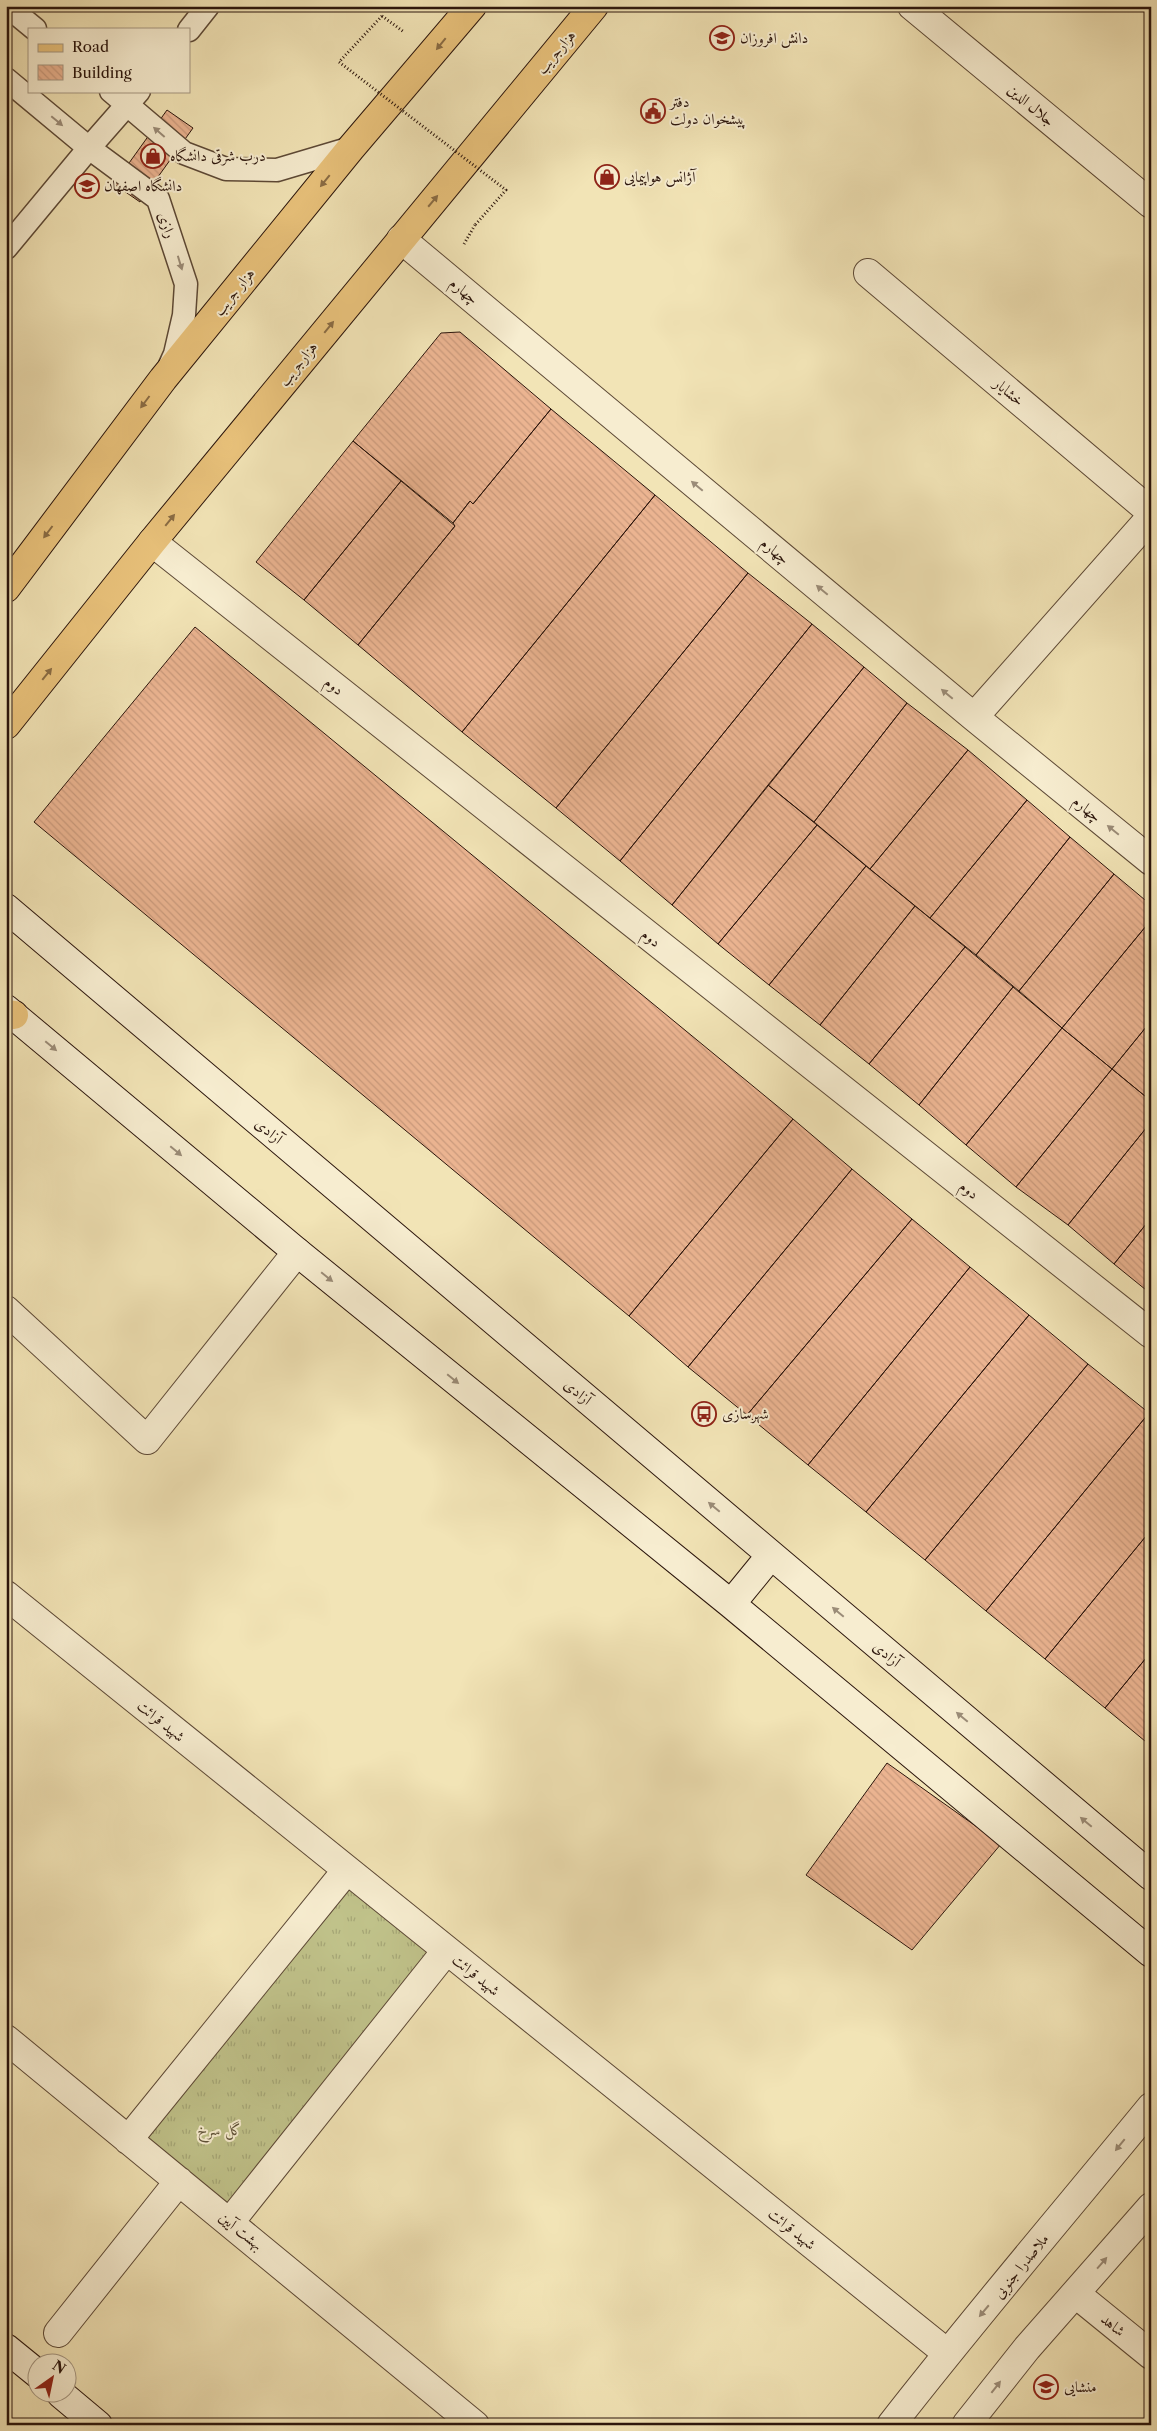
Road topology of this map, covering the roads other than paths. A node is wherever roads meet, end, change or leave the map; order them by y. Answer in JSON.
{"nodes":[{"id":1,"x":7,"y":6,"type":"edge"},
{"id":2,"x":208,"y":6,"type":"edge"},
{"id":3,"x":472,"y":6,"type":"edge"},
{"id":4,"x":594,"y":6,"type":"edge"},
{"id":5,"x":912,"y":6,"type":"edge"},
{"id":6,"x":34,"y":28,"type":"edge"},
{"id":7,"x":190,"y":29,"type":"edge"},
{"id":8,"x":6,"y":79,"type":"edge"},
{"id":9,"x":126,"y":96,"type":"edge"},
{"id":10,"x":89,"y":148,"type":"junction"},
{"id":11,"x":352,"y":148,"type":"junction"},
{"id":12,"x":1151,"y":204,"type":"edge"},
{"id":13,"x":401,"y":239,"type":"junction"},
{"id":14,"x":6,"y":248,"type":"edge"},
{"id":15,"x":868,"y":273,"type":"dead end"},
{"id":16,"x":163,"y":379,"type":"junction"},
{"id":17,"x":1151,"y":512,"type":"edge"},
{"id":18,"x":1151,"y":517,"type":"edge"},
{"id":19,"x":152,"y":542,"type":"junction"},
{"id":20,"x":6,"y":588,"type":"edge"},
{"id":21,"x":974,"y":716,"type":"junction"},
{"id":22,"x":6,"y":725,"type":"edge"},
{"id":23,"x":1151,"y":861,"type":"edge"},
{"id":24,"x":6,"y":908,"type":"edge"},
{"id":25,"x":9,"y":1012,"type":"edge"},
{"id":26,"x":297,"y":1252,"type":"junction"},
{"id":27,"x":6,"y":1310,"type":"edge"},
{"id":28,"x":1151,"y":1334,"type":"edge"},
{"id":29,"x":771,"y":1556,"type":"junction"},
{"id":30,"x":6,"y":1595,"type":"edge"},
{"id":31,"x":731,"y":1604,"type":"junction"},
{"id":32,"x":1116,"y":1847,"type":"junction"},
{"id":33,"x":1151,"y":1865,"type":"edge"},
{"id":34,"x":346,"y":1871,"type":"junction"},
{"id":35,"x":1151,"y":1876,"type":"edge"},
{"id":36,"x":446,"y":1951,"type":"junction"},
{"id":37,"x":1151,"y":1953,"type":"edge"},
{"id":38,"x":6,"y":2039,"type":"edge"},
{"id":39,"x":1151,"y":2107,"type":"edge"},
{"id":40,"x":128,"y":2140,"type":"junction"},
{"id":41,"x":179,"y":2180,"type":"junction"},
{"id":42,"x":1151,"y":2207,"type":"edge"},
{"id":43,"x":230,"y":2222,"type":"junction"},
{"id":44,"x":1076,"y":2294,"type":"junction"},
{"id":45,"x":58,"y":2333,"type":"dead end"},
{"id":46,"x":6,"y":2348,"type":"edge"},
{"id":47,"x":947,"y":2353,"type":"junction"},
{"id":48,"x":1151,"y":2355,"type":"edge"},
{"id":49,"x":28,"y":2366,"type":"edge"},
{"id":50,"x":73,"y":2404,"type":"edge"},
{"id":51,"x":98,"y":2425,"type":"edge"},
{"id":52,"x":475,"y":2425,"type":"edge"},
{"id":53,"x":891,"y":2425,"type":"edge"},
{"id":54,"x":966,"y":2425,"type":"edge"}],
"edges":[{"from":1,"to":6,"type":"lane"},
{"from":2,"to":7,"type":"lane"},
{"from":3,"to":11,"type":"main road","name":"هزار جریب","one_way":true},
{"from":13,"to":4,"type":"main road","name":"هزارجریب","one_way":true},
{"from":5,"to":12,"type":"street","name":"جلال الدین"},
{"from":8,"to":10,"type":"lane","name":"رازی","one_way":true},
{"from":9,"to":10,"type":"lane"},
{"from":11,"to":9,"type":"lane","one_way":true},
{"from":10,"to":14,"type":"lane"},
{"from":10,"to":16,"type":"lane","name":"رازی","one_way":true},
{"from":11,"to":16,"type":"main road","name":"هزار جریب","one_way":true},
{"from":19,"to":13,"type":"main road","name":"هزارجریب","one_way":true},
{"from":21,"to":13,"type":"street","name":"چهارم","one_way":true},
{"from":15,"to":17,"type":"street","name":"خشایار"},
{"from":16,"to":20,"type":"main road","name":"هزار جریب","one_way":true},
{"from":18,"to":21,"type":"street"},
{"from":22,"to":19,"type":"main road","name":"هزارجریب","one_way":true},
{"from":19,"to":28,"type":"street","name":"دوم"},
{"from":23,"to":21,"type":"street","name":"چهارم","one_way":true},
{"from":29,"to":24,"type":"street","name":"آزادی","one_way":true},
{"from":25,"to":26,"type":"street","one_way":true},
{"from":26,"to":27,"type":"street"},
{"from":26,"to":31,"type":"street","one_way":true},
{"from":29,"to":31,"type":"street"},
{"from":32,"to":29,"type":"street","name":"آزادی","one_way":true},
{"from":30,"to":34,"type":"street","name":"شهید قرائت"},
{"from":31,"to":37,"type":"street"},
{"from":32,"to":33,"type":"street"},
{"from":32,"to":35,"type":"street","name":"آزادی"},
{"from":34,"to":36,"type":"street","name":"شهید قرائت"},
{"from":34,"to":40,"type":"street"},
{"from":36,"to":43,"type":"street"},
{"from":36,"to":47,"type":"street","name":"شهید قرائت"},
{"from":38,"to":40,"type":"street","name":"بهشت آیین"},
{"from":39,"to":47,"type":"street","name":"ملاصدرا جنوبی","one_way":true},
{"from":40,"to":41,"type":"street","name":"بهشت آیین"},
{"from":41,"to":43,"type":"street","name":"بهشت آیین"},
{"from":41,"to":45,"type":"street"},
{"from":44,"to":42,"type":"street","one_way":true},
{"from":43,"to":52,"type":"street","name":"بهشت آیین"},
{"from":44,"to":48,"type":"street","name":"شاهد"},
{"from":54,"to":44,"type":"street","one_way":true},
{"from":46,"to":49,"type":"street"},
{"from":47,"to":53,"type":"street","name":"ملاصدرا جنوبی"},
{"from":50,"to":51,"type":"street"}]}
